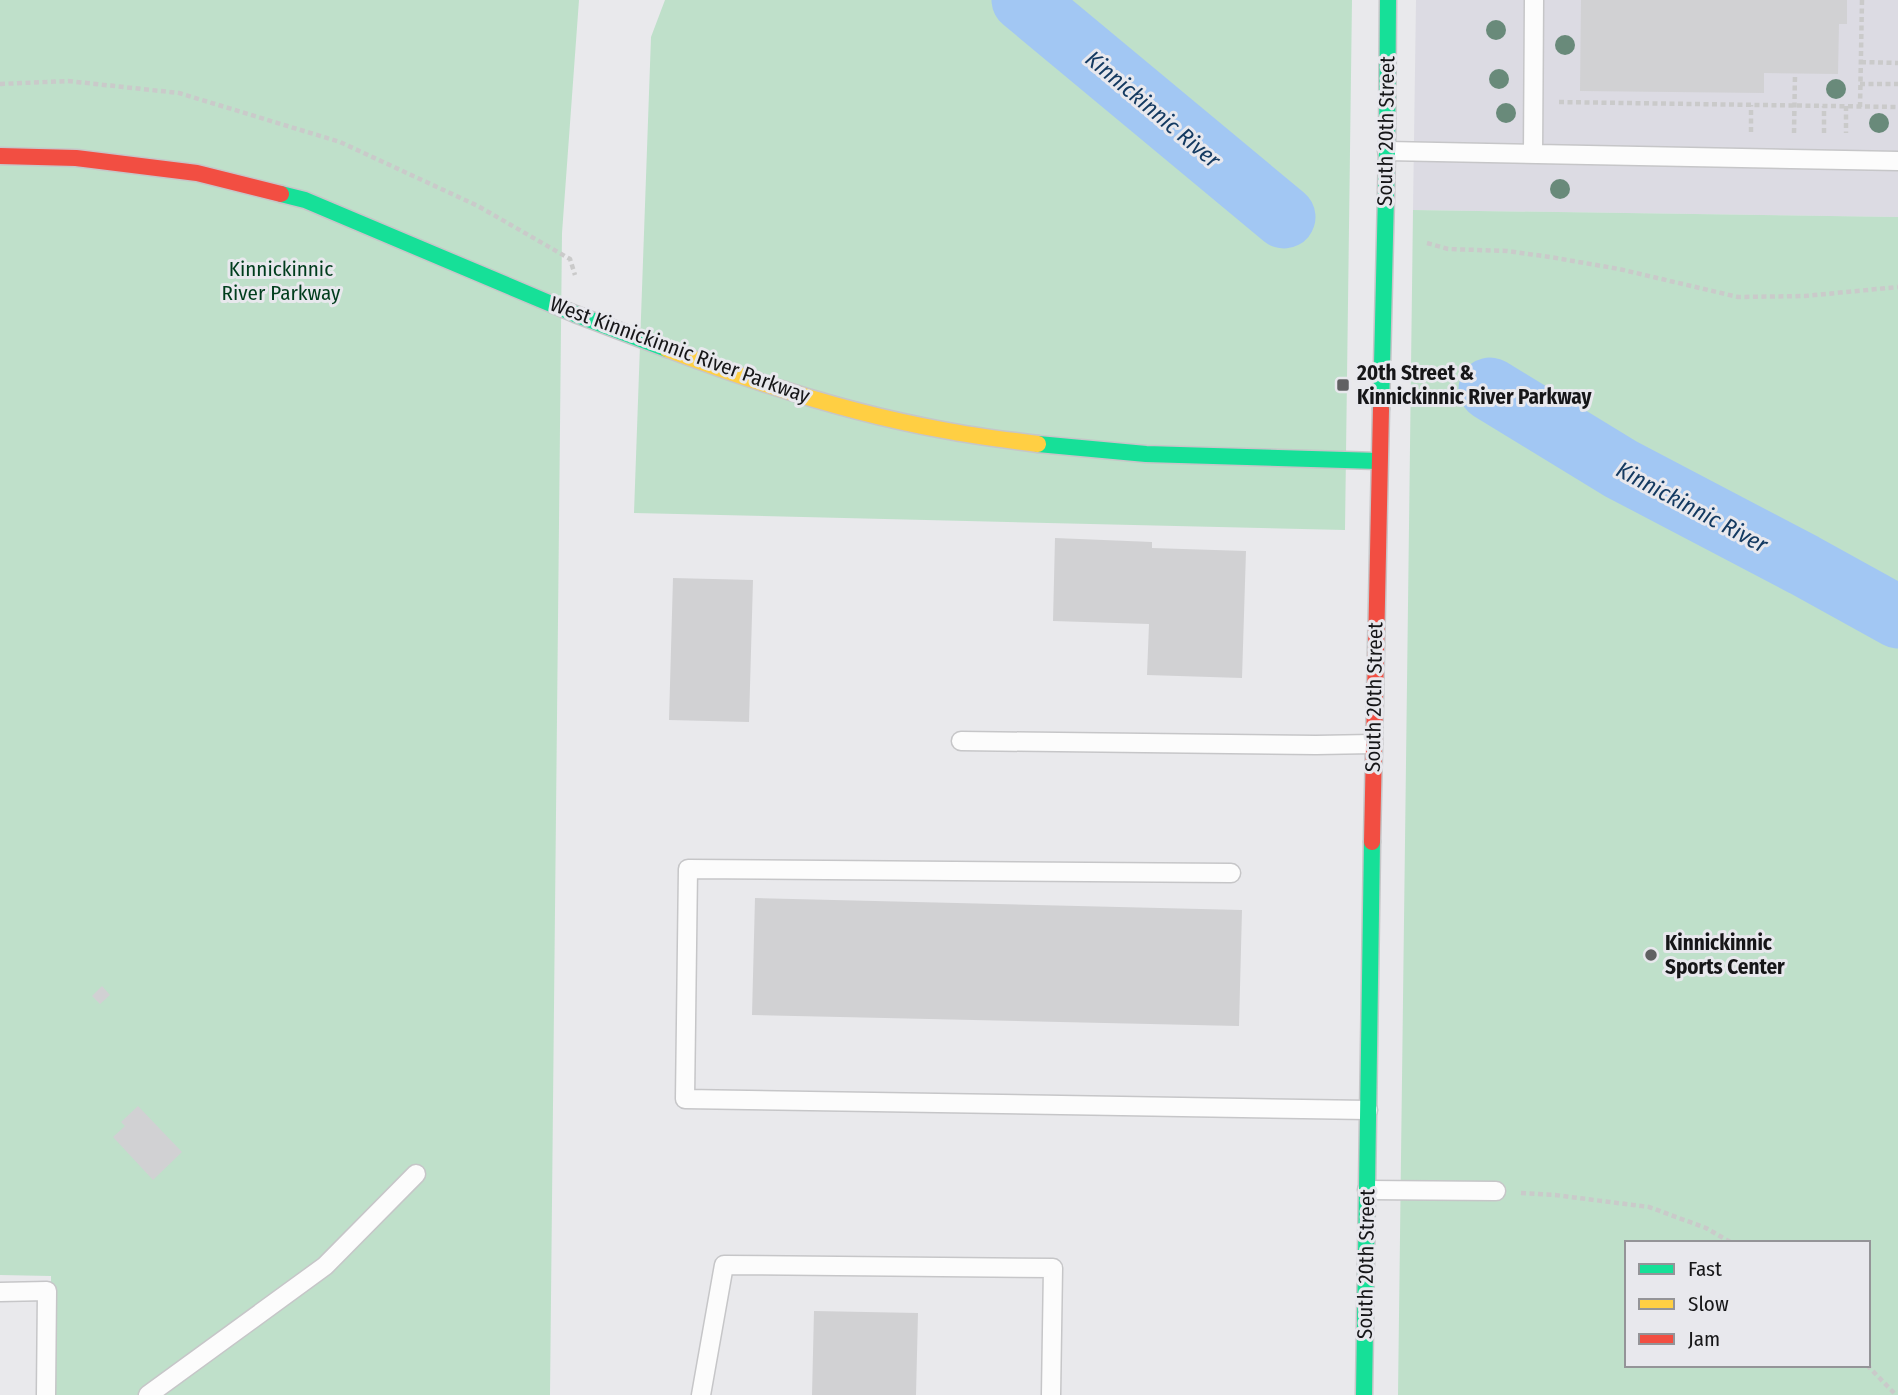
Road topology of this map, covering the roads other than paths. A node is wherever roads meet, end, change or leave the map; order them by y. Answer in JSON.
{"nodes":[{"id":1,"x":1388,"y":0,"type":"edge"},
{"id":2,"x":1534,"y":0,"type":"edge"},
{"id":3,"x":1387,"y":151,"type":"junction"},
{"id":4,"x":1534,"y":154,"type":"junction"},
{"id":5,"x":0,"y":156,"type":"edge"},
{"id":6,"x":1898,"y":161,"type":"edge"},
{"id":7,"x":1378,"y":461,"type":"junction"},
{"id":8,"x":961,"y":741,"type":"dead end"},
{"id":9,"x":1373,"y":744,"type":"junction"},
{"id":10,"x":1231,"y":873,"type":"dead end"},
{"id":11,"x":1368,"y":1110,"type":"junction"},
{"id":12,"x":416,"y":1174,"type":"dead end"},
{"id":13,"x":1367,"y":1190,"type":"junction"},
{"id":14,"x":1496,"y":1191,"type":"road end"},
{"id":15,"x":0,"y":1292,"type":"edge"},
{"id":16,"x":46,"y":1395,"type":"edge"},
{"id":17,"x":148,"y":1395,"type":"edge"},
{"id":18,"x":701,"y":1395,"type":"edge"},
{"id":19,"x":1051,"y":1395,"type":"edge"},
{"id":20,"x":1364,"y":1395,"type":"edge"}],
"edges":[{"from":1,"to":3,"type":"street","name":"South 20th Street"},
{"from":2,"to":4,"type":"lane"},
{"from":3,"to":4,"type":"lane"},
{"from":3,"to":7,"type":"street","name":"South 20th Street"},
{"from":4,"to":6,"type":"lane"},
{"from":5,"to":7,"type":"street","name":"West Kinnickinnic River Parkway"},
{"from":7,"to":9,"type":"street","name":"South 20th Street"},
{"from":8,"to":9,"type":"lane"},
{"from":9,"to":11,"type":"street","name":"South 20th Street"},
{"from":10,"to":11,"type":"lane"},
{"from":11,"to":13,"type":"street","name":"South 20th Street"},
{"from":12,"to":17,"type":"lane"},
{"from":13,"to":14,"type":"lane"},
{"from":13,"to":20,"type":"street","name":"South 20th Street"},
{"from":15,"to":16,"type":"lane"},
{"from":18,"to":19,"type":"lane"}]}
